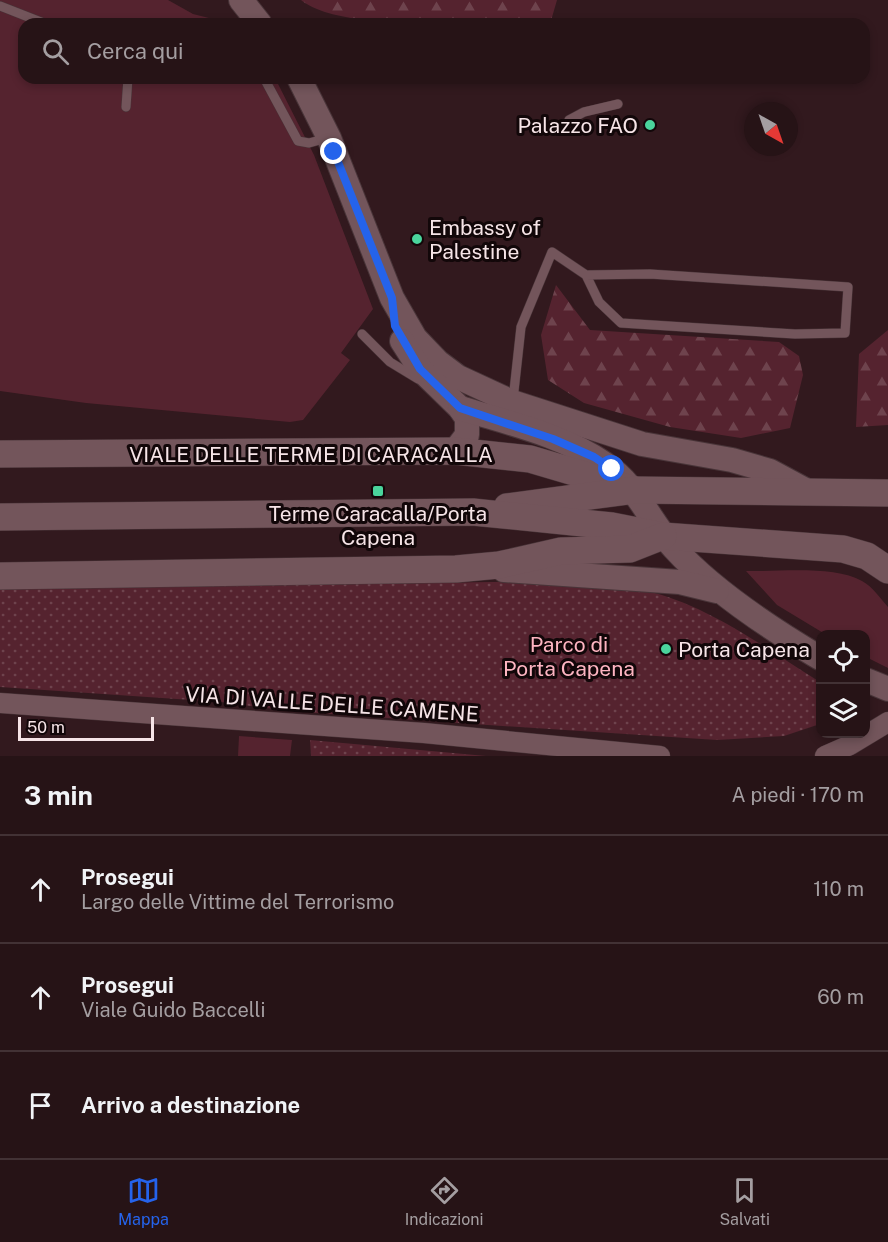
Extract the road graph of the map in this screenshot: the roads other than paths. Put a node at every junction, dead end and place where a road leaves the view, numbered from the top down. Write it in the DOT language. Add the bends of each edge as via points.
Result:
graph roads {
  1 [pos="241,0"];
  2 [pos="0,6"];
  3 [pos="31,18"];
  4 [pos="255,18"];
  5 [pos="128,84"];
  6 [pos="267,84"];
  7 [pos="302,84"];
  8 [pos="618,104"];
  9 [pos="126,107"];
  10 [pos="569,120"];
  11 [pos="329,138"];
  12 [pos="586,274"];
  13 [pos="392,298"];
  14 [pos="362,334"];
  15 [pos="435,385"];
  16 [pos="512,402"];
  17 [pos="460,408"];
  18 [pos="455,451"];
  19 [pos="0,454"];
  20 [pos="634,490"];
  21 [pos="809,492"];
  22 [pos="888,493"];
  23 [pos="473,512"];
  24 [pos="0,517"];
  25 [pos="663,536"];
  26 [pos="456,569"];
  27 [pos="888,570"];
  28 [pos="0,576"];
  29 [pos="725,594"];
  30 [pos="816,655"];
  31 [pos="870,682"];
  32 [pos="888,689"];
  33 [pos="0,703"];
  34 [pos="888,722"];
  35 [pos="660,756"];
  36 [pos="825,756"];
  1 -- 4 [label="street"];
  2 -- 3 [label="lane"];
  5 -- 9 [label="lane"];
  6 -- 11 [label="lane" via="298,141 309,144"];
  7 -- 11 [label="street"];
  8 -- 10 [label="lane"];
  11 -- 13 [label="street"];
  12 -- 12 [label="lane" via="650,274 849,287 845,333 795,334 621,323 599,302"];
  12 -- 16 [label="lane" via="552,252 520,327"];
  13 -- 15 [label="street" via="399,336"];
  13 -- 16 [label="street" via="415,338 438,362 458,377"];
  14 -- 15 [label="lane" via="390,362"];
  15 -- 17 [label="street"];
  16 -- 21 [label="street" via="642,444 770,471"];
  17 -- 18 [label="street" via="468,429"];
  17 -- 20 [label="street" via="543,435 594,457"];
  18 -- 19 [label="main road, VIALE DELLE TERME DI CARACALLA"];
  18 -- 20 [label="main road, VIALE DELLE TERME DI CARACALLA" via="530,459"];
  20 -- 21 [label="main road"];
  20 -- 23 [label="main road"];
  20 -- 25 [label="street"];
  21 -- 22 [label="main road"];
  23 -- 24 [label="main road"];
  23 -- 25 [label="main road" via="612,526"];
  25 -- 26 [label="main road" via="630,549 561,551 499,565"];
  25 -- 27 [label="main road" via="843,549 867,556"];
  25 -- 29 [label="street"];
  26 -- 28 [label="main road"];
  26 -- 29 [label="street" via="538,570 680,582"];
  29 -- 30 [label="street"];
  31 -- 32 [label="street"];
  33 -- 35 [label="street, VIA DI VALLE DELLE CAMENE" via="424,733"];
  34 -- 36 [label="street"];
}
